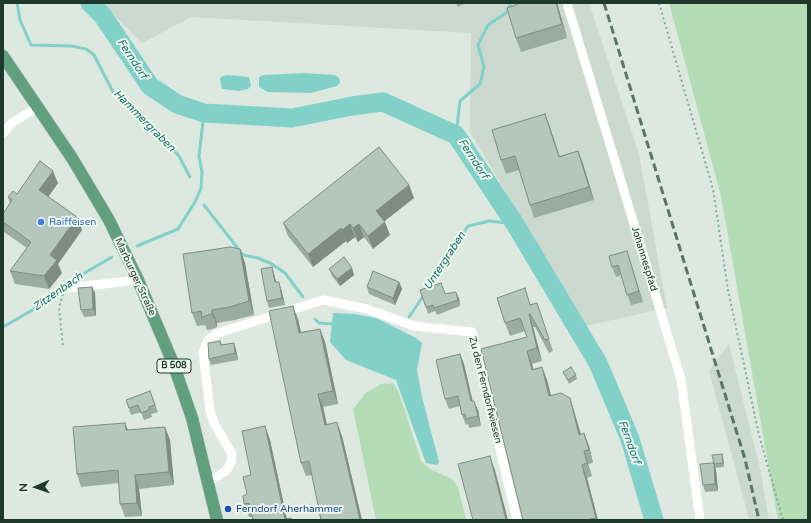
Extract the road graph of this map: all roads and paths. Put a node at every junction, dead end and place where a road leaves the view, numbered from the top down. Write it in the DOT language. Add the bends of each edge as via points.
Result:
graph roads {
  1 [pos="567,3"];
  2 [pos="658,3"];
  3 [pos="3,56"];
  4 [pos="38,107"];
  5 [pos="3,133"];
  6 [pos="138,280"];
  7 [pos="69,288"];
  8 [pos="63,347"];
  9 [pos="208,482"];
  10 [pos="217,520"];
  11 [pos="517,520"];
  12 [pos="700,520"];
  13 [pos="783,520"];
  1 -- 12 [label="street, Johannespfad" via="681,379"];
  2 -- 13 [label="path" via="713,189 729,297 759,435"];
  3 -- 4 [label="main road, Marburger Straße / B 508"];
  4 -- 5 [label="street" via="13,122"];
  4 -- 6 [label="main road, Marburger Straße / B 508" via="109,220"];
  6 -- 7 [label="street"];
  6 -- 9 [label="main road, Marburger Straße / B 508" via="173,362 192,418"];
  7 -- 8 [label="path" via="62,295 59,307"];
  9 -- 10 [label="main road, Marburger Straße / B 508"];
  9 -- 11 [label="street, Zu den Ferndorfwiesen" via="226,471 232,454 210,411 203,352 208,340 218,333 324,300 366,309 414,326 472,332"];
}
